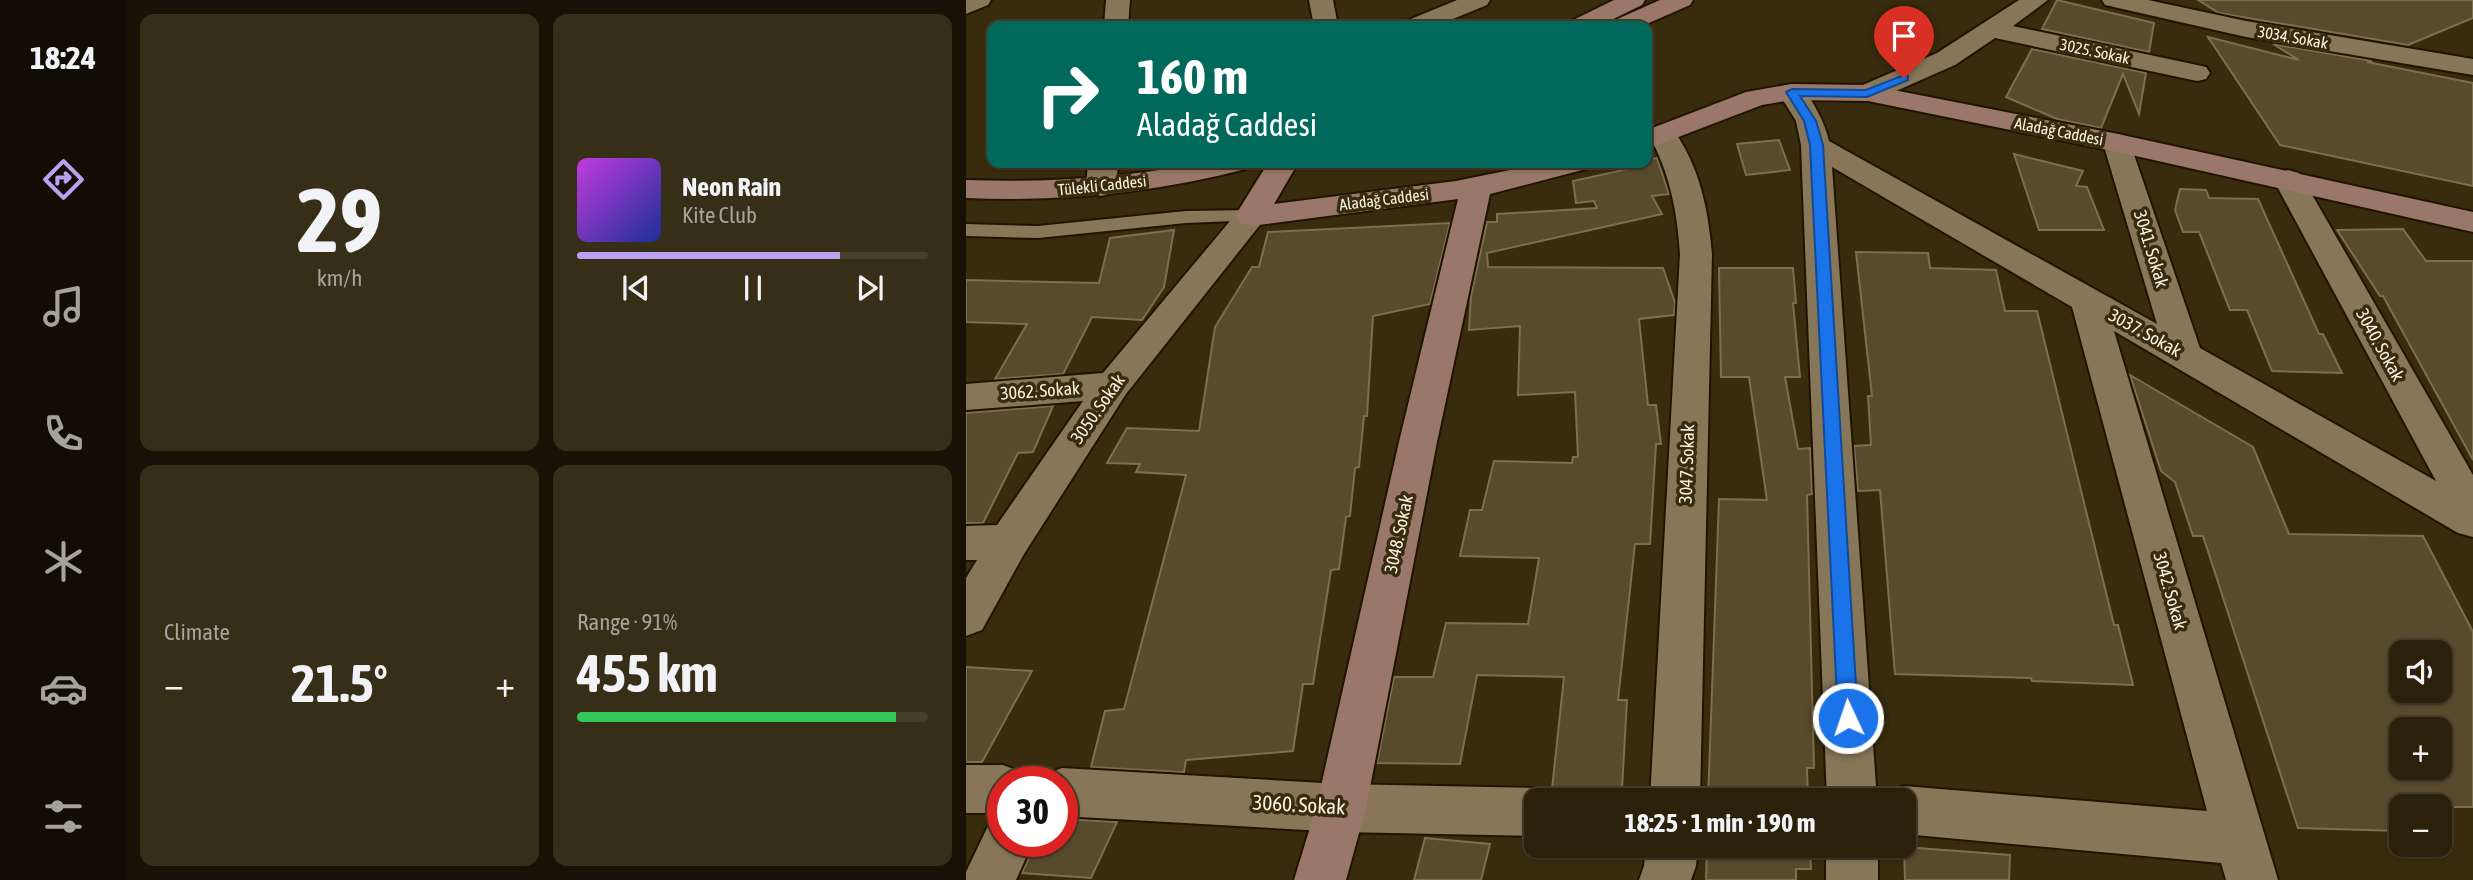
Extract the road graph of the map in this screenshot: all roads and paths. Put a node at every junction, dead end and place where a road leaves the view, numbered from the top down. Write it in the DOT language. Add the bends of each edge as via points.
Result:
graph roads {
  1 [pos="979,0"];
  2 [pos="1118,0"];
  3 [pos="1321,0"];
  4 [pos="1478,0"];
  5 [pos="1633,0"];
  6 [pos="1681,0"];
  7 [pos="2036,0"];
  8 [pos="2114,0"];
  9 [pos="966,7"];
  10 [pos="1605,13"];
  11 [pos="1116,21"];
  12 [pos="1325,21"];
  13 [pos="1427,21"];
  14 [pos="1993,30"];
  15 [pos="2469,59"];
  16 [pos="2197,73"];
  17 [pos="1792,92"];
  18 [pos="1867,93"];
  19 [pos="1655,138"];
  20 [pos="2118,143"];
  21 [pos="1816,145"];
  22 [pos="1218,168"];
  23 [pos="1280,168"];
  24 [pos="1559,168"];
  25 [pos="1102,175"];
  26 [pos="2288,179"];
  27 [pos="1476,187"];
  28 [pos="966,188"];
  29 [pos="1251,216"];
  30 [pos="2473,222"];
  31 [pos="966,230"];
  32 [pos="2088,302"];
  33 [pos="2185,355"];
  34 [pos="1113,385"];
  35 [pos="966,397"];
  36 [pos="2473,511"];
  37 [pos="2473,521"];
  38 [pos="1009,542"];
  39 [pos="966,543"];
  40 [pos="966,617"];
  41 [pos="1675,788"];
  42 [pos="1851,788"];
  43 [pos="966,789"];
  44 [pos="987,789"];
  45 [pos="1078,793"];
  46 [pos="1341,808"];
  47 [pos="1524,812"];
  48 [pos="1916,812"];
  49 [pos="1000,857"];
  50 [pos="1669,858"];
  51 [pos="1852,858"];
  52 [pos="2247,860"];
  53 [pos="989,880"];
  54 [pos="1320,880"];
  55 [pos="1665,880"];
  56 [pos="1852,880"];
  1 -- 9 [label="street"];
  2 -- 11 [label="street"];
  3 -- 12 [label="street"];
  4 -- 13 [label="street"];
  5 -- 10 [label="main road"];
  6 -- 10 [label="main road"];
  7 -- 14 [label="street"];
  8 -- 15 [label="street, 3034. Sokak" via="2246,29"];
  14 -- 16 [label="street, 3025. Sokak"];
  14 -- 18 [label="street" via="1946,58"];
  17 -- 18 [label="main road, Aladağ Caddesi"];
  17 -- 19 [label="main road, Aladağ Caddesi" via="1756,98"];
  17 -- 21 [label="street" via="1810,121"];
  18 -- 20 [label="main road, Aladağ Caddesi"];
  19 -- 41 [label="street, 3047. Sokak" via="1679,162 1689,186 1696,254"];
  20 -- 26 [label="main road, Aladağ Caddesi"];
  20 -- 33 [label="street, 3041. Sokak"];
  21 -- 32 [label="street, 3037. Sokak"];
  21 -- 42 [label="street"];
  22 -- 25 [label="main road, Tülekli Caddesi"];
  23 -- 29 [label="main road"];
  24 -- 27 [label="main road, Aladağ Caddesi"];
  25 -- 28 [label="main road, Tülekli Caddesi" via="1009,191"];
  26 -- 30 [label="main road, Aladağ Caddesi"];
  26 -- 36 [label="street, 3040. Sokak"];
  27 -- 29 [label="main road, Aladağ Caddesi"];
  27 -- 46 [label="main road, 3048. Sokak"];
  29 -- 31 [label="lane" via="1186,217 1038,232"];
  29 -- 34 [label="street, 3050. Sokak"];
  32 -- 33 [label="street, 3037. Sokak"];
  32 -- 52 [label="street, 3042. Sokak"];
  33 -- 37 [label="street, 3037. Sokak"];
  34 -- 35 [label="street, 3062. Sokak"];
  34 -- 38 [label="street, 3050. Sokak"];
  38 -- 39 [label="street"];
  38 -- 40 [label="street, 3050. Sokak"];
  43 -- 44 [label="street"];
  45 -- 46 [label="street, 3060. Sokak"];
  46 -- 47 [label="street, 3060. Sokak"];
  46 -- 54 [label="main road, 3048. Sokak"];
  48 -- 52 [label="street"];
  49 -- 53 [label="street"];
  50 -- 55 [label="street"];
  51 -- 56 [label="street"];
}
